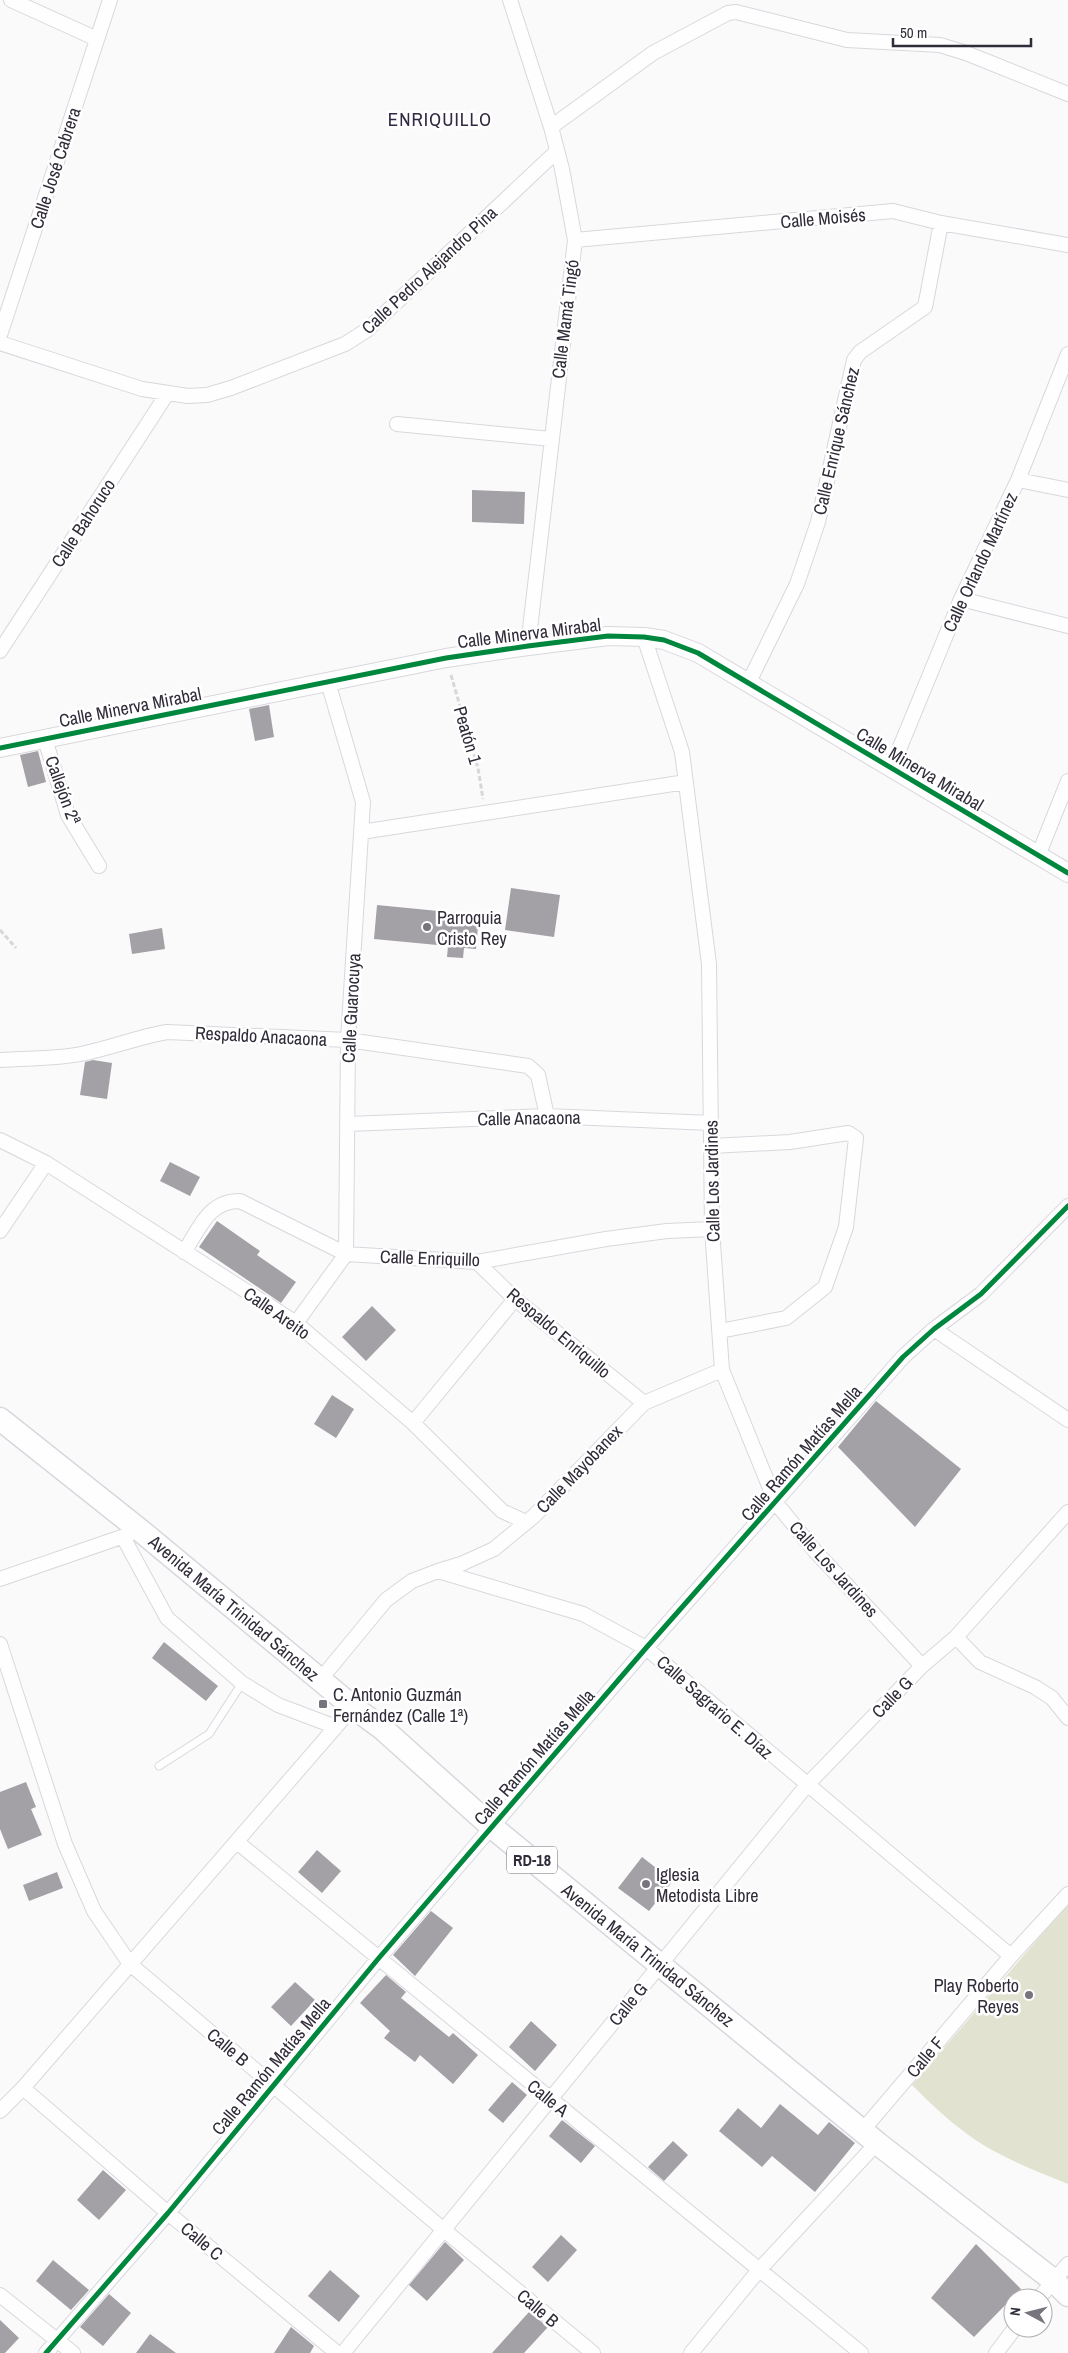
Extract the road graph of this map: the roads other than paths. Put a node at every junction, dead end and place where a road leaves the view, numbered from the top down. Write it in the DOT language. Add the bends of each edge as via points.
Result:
graph roads {
  1 [pos="11,0"];
  2 [pos="110,0"];
  3 [pos="513,2"];
  4 [pos="747,7"];
  5 [pos="97,39"];
  6 [pos="1068,94"];
  7 [pos="551,127"];
  8 [pos="557,151"];
  9 [pos="941,223"];
  10 [pos="575,240"];
  11 [pos="1068,245"];
  12 [pos="0,335"];
  13 [pos="0,343"];
  14 [pos="1066,362"];
  15 [pos="167,394"];
  16 [pos="397,424"];
  17 [pos="551,439"];
  18 [pos="1018,480"];
  19 [pos="1068,490"];
  20 [pos="961,599"];
  21 [pos="1068,626"];
  22 [pos="5,634"];
  23 [pos="644,637"];
  24 [pos="528,646"];
  25 [pos="0,651"];
  26 [pos="328,682"];
  27 [pos="749,682"];
  28 [pos="45,739"];
  29 [pos="0,748"];
  30 [pos="892,769"];
  31 [pos="1068,780"];
  32 [pos="686,782"];
  33 [pos="361,832"];
  34 [pos="1038,856"];
  35 [pos="99,866"];
  36 [pos="1068,873"];
  37 [pos="348,1040"];
  38 [pos="0,1060"];
  39 [pos="547,1116"];
  40 [pos="711,1123"];
  41 [pos="348,1124"];
  42 [pos="0,1140"];
  43 [pos="711,1146"];
  44 [pos="46,1163"];
  45 [pos="1068,1206"];
  46 [pos="712,1230"];
  47 [pos="0,1231"];
  48 [pos="184,1252"];
  49 [pos="346,1254"];
  50 [pos="477,1262"];
  51 [pos="515,1298"];
  52 [pos="296,1323"];
  53 [pos="934,1329"];
  54 [pos="720,1331"];
  55 [pos="722,1370"];
  56 [pos="644,1402"];
  57 [pos="0,1419"];
  58 [pos="1068,1420"];
  59 [pos="412,1423"];
  60 [pos="776,1503"];
  61 [pos="1068,1512"];
  62 [pos="526,1522"];
  63 [pos="132,1534"];
  64 [pos="438,1571"];
  65 [pos="0,1579"];
  66 [pos="956,1637"];
  67 [pos="0,1644"];
  68 [pos="646,1648"];
  69 [pos="922,1666"];
  70 [pos="320,1680"];
  71 [pos="242,1684"];
  72 [pos="353,1707"];
  73 [pos="1068,1718"];
  74 [pos="336,1727"];
  75 [pos="159,1766"];
  76 [pos="807,1785"];
  77 [pos="492,1827"];
  78 [pos="236,1842"];
  79 [pos="1068,1894"];
  80 [pos="1011,1956"];
  81 [pos="378,1959"];
  82 [pos="130,1964"];
  83 [pos="660,1965"];
  84 [pos="273,2086"];
  85 [pos="23,2088"];
  86 [pos="550,2100"];
  87 [pos="0,2110"];
  88 [pos="870,2137"];
  89 [pos="168,2213"];
  90 [pos="444,2230"];
  91 [pos="759,2270"];
  92 [pos="1063,2280"];
  93 [pos="1052,2288"];
  94 [pos="0,2295"];
  95 [pos="1007,2338"];
  96 [pos="57,2340"];
  97 [pos="46,2353"];
  98 [pos="73,2353"];
  99 [pos="337,2353"];
  100 [pos="343,2353"];
  101 [pos="593,2353"];
  102 [pos="690,2353"];
  103 [pos="861,2353"];
  104 [pos="996,2353"];
  1 -- 5 [label="street"];
  2 -- 5 [label="street, Calle José Cabrera"];
  3 -- 7 [label="street, Calle Mamá Tingó"];
  4 -- 6 [label="street" via="848,40 940,45"];
  4 -- 7 [label="street" via="728,13 653,53"];
  5 -- 12 [label="street, Calle José Cabrera"];
  7 -- 8 [label="street, Calle Mamá Tingó"];
  8 -- 10 [label="street, Calle Mamá Tingó"];
  8 -- 15 [label="street, Calle Pedro Alejandro Pina" via="367,330 345,344 216,393"];
  9 -- 10 [label="street, Calle Moisés" via="893,211"];
  9 -- 11 [label="street, Calle Moisés"];
  9 -- 27 [label="street, Calle Enrique Sánchez" via="925,306 860,352 854,360 818,522 798,584"];
  10 -- 17 [label="street, Calle Mamá Tingó"];
  13 -- 15 [label="street, Calle Pedro Alejandro Pina" via="142,389"];
  14 -- 18 [label="street, Calle Orlando Martínez"];
  15 -- 22 [label="street, Calle Bahoruco"];
  16 -- 17 [label="street"];
  17 -- 24 [label="street, Calle Mamá Tingó"];
  18 -- 19 [label="street"];
  18 -- 20 [label="street, Calle Orlando Martínez"];
  20 -- 21 [label="street"];
  20 -- 30 [label="street, Calle Orlando Martínez"];
  22 -- 25 [label="street, Calle Bahoruco"];
  23 -- 24 [label="street, Calle Minerva Mirabal" via="608,636"];
  23 -- 27 [label="street, Calle Minerva Mirabal" via="664,640 698,653"];
  23 -- 32 [label="street, Calle Los Jardines" via="682,752"];
  24 -- 26 [label="street, Calle Minerva Mirabal" via="446,658"];
  26 -- 28 [label="street, Calle Minerva Mirabal"];
  26 -- 33 [label="street, Calle Guarocuya" via="363,802"];
  27 -- 30 [label="street, Calle Minerva Mirabal"];
  28 -- 29 [label="street, Calle Minerva Mirabal"];
  28 -- 35 [label="street, Callejón 2ª" via="68,815"];
  30 -- 34 [label="street, Calle Minerva Mirabal"];
  31 -- 34 [label="street"];
  32 -- 33 [label="street"];
  32 -- 40 [label="street, Calle Los Jardines" via="709,964"];
  33 -- 37 [label="street, Calle Guarocuya"];
  34 -- 36 [label="street, Calle Minerva Mirabal"];
  37 -- 38 [label="street, Respaldo Anacaona" via="167,1032 78,1054"];
  37 -- 39 [label="street, Respaldo Anacaona" via="528,1066 538,1075"];
  37 -- 41 [label="street, Calle Guarocuya"];
  39 -- 40 [label="street, Calle Anacaona"];
  39 -- 41 [label="street, Calle Anacaona"];
  40 -- 43 [label="street, Calle Los Jardines"];
  41 -- 49 [label="street, Calle Guarocuya"];
  42 -- 44 [label="street, Calle Areito"];
  43 -- 46 [label="street, Calle Los Jardines"];
  43 -- 54 [label="street" via="790,1142 848,1133 856,1138 846,1227 825,1287 786,1318"];
  44 -- 47 [label="street"];
  44 -- 48 [label="street, Calle Areito"];
  45 -- 53 [label="street, Calle Ramón Matías Mella" via="982,1294"];
  46 -- 50 [label="street, Calle Enriquillo" via="667,1231 614,1238"];
  46 -- 54 [label="street, Calle Los Jardines"];
  48 -- 49 [label="street, Calle Enriquillo" via="212,1209 226,1201 240,1201"];
  48 -- 52 [label="street, Calle Areito"];
  49 -- 50 [label="street, Calle Enriquillo"];
  49 -- 52 [label="street"];
  50 -- 51 [label="street, Respaldo Enriquillo"];
  51 -- 56 [label="street, Respaldo Enriquillo"];
  51 -- 59 [label="street"];
  52 -- 59 [label="street, Calle Areito"];
  53 -- 58 [label="street"];
  53 -- 60 [label="street, Calle Ramón Matías Mella" via="902,1357"];
  54 -- 55 [label="street, Calle Los Jardines"];
  55 -- 56 [label="street, Calle Mayobanex"];
  55 -- 60 [label="street, Calle Los Jardines"];
  56 -- 62 [label="street, Calle Mayobanex"];
  57 -- 63 [label="main road, Avenida María Trinidad Sánchez / RD-18"];
  59 -- 62 [label="street, Calle Areito" via="502,1511"];
  60 -- 68 [label="street, Calle Ramón Matías Mella"];
  60 -- 69 [label="street, Calle Los Jardines" via="815,1551"];
  61 -- 66 [label="street, Calle G"];
  62 -- 64 [label="street, Calle Mayobanex" via="494,1549"];
  63 -- 65 [label="street"];
  63 -- 70 [label="main road, Avenida María Trinidad Sánchez / RD-18"];
  63 -- 71 [label="street" via="167,1618"];
  64 -- 68 [label="street, Calle Sagrario E. Díaz" via="583,1614"];
  64 -- 70 [label="street" via="412,1581 386,1600"];
  66 -- 69 [label="street, Calle G"];
  66 -- 73 [label="street" via="980,1662 1052,1698"];
  67 -- 82 [label="street, Calle B" via="65,1844 94,1911"];
  68 -- 76 [label="street, Calle Sagrario E. Díaz"];
  68 -- 77 [label="street, Calle Ramón Matías Mella"];
  69 -- 76 [label="street, Calle G"];
  70 -- 72 [label="main road, Avenida María Trinidad Sánchez / RD-18"];
  71 -- 74 [label="street" via="278,1705"];
  71 -- 75 [label="lane" via="209,1734"];
  72 -- 74 [label="street"];
  72 -- 77 [label="main road, Avenida María Trinidad Sánchez / RD-18" via="383,1729"];
  74 -- 78 [label="street"];
  76 -- 80 [label="street, Calle Sagrario E. Díaz"];
  76 -- 83 [label="street, Calle G"];
  77 -- 81 [label="street, Calle Ramón Matías Mella"];
  77 -- 83 [label="main road, Avenida María Trinidad Sánchez / RD-18"];
  78 -- 81 [label="street, Calle A"];
  78 -- 82 [label="street"];
  79 -- 80 [label="street, Calle F"];
  80 -- 88 [label="street, Calle F"];
  81 -- 84 [label="street, Calle Ramón Matías Mella"];
  81 -- 86 [label="street, Calle A"];
  82 -- 84 [label="street, Calle B"];
  82 -- 85 [label="street"];
  83 -- 86 [label="street, Calle G"];
  83 -- 88 [label="main road, Avenida María Trinidad Sánchez / RD-18"];
  84 -- 89 [label="street, Calle Ramón Matías Mella"];
  84 -- 90 [label="street, Calle B"];
  85 -- 87 [label="street"];
  85 -- 89 [label="street, Calle C"];
  86 -- 90 [label="street, Calle G"];
  86 -- 91 [label="street, Calle A"];
  88 -- 91 [label="street, Calle F"];
  88 -- 92 [label="main road, Avenida María Trinidad Sánchez / RD-18"];
  89 -- 96 [label="street, Calle Ramón Matías Mella"];
  89 -- 99 [label="street, Calle C"];
  90 -- 100 [label="street, Calle G"];
  90 -- 101 [label="street, Calle B"];
  91 -- 102 [label="street, Calle F"];
  91 -- 103 [label="street, Calle A"];
  92 -- 93 [label="street"];
  94 -- 96 [label="street"];
  95 -- 104 [label="street"];
  96 -- 97 [label="street, Calle Ramón Matías Mella"];
  96 -- 98 [label="street"];
}
